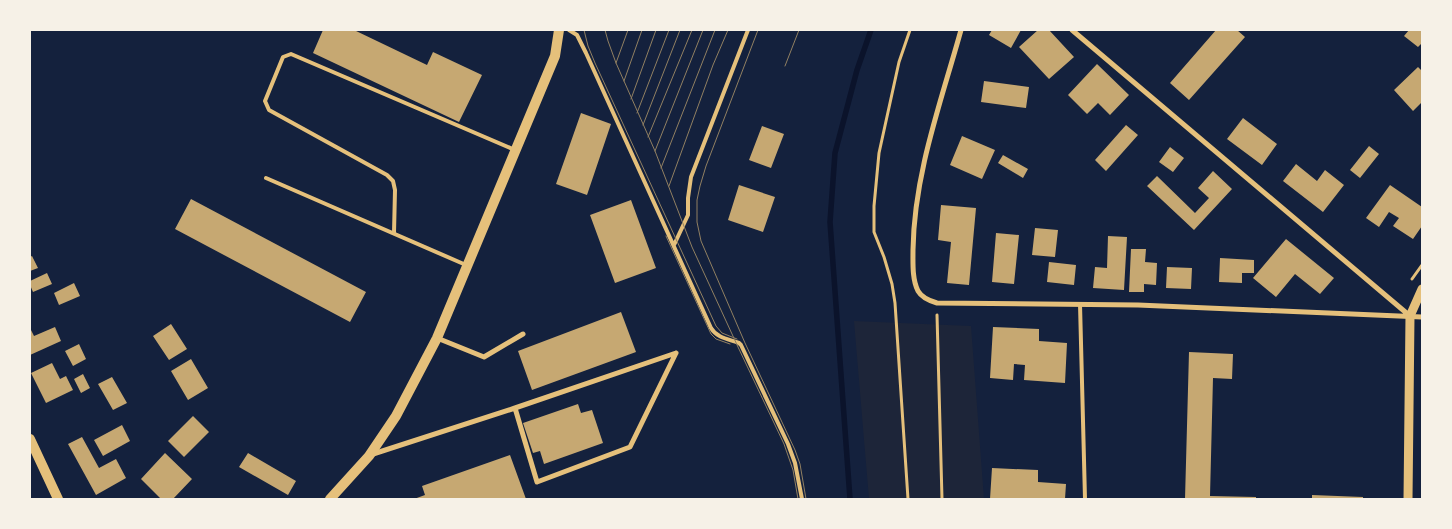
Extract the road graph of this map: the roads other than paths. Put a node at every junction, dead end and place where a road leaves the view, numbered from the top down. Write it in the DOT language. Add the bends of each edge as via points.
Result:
graph roads {
  1 [pos="559,30"];
  2 [pos="569,30"];
  3 [pos="748,30"];
  4 [pos="961,30"];
  5 [pos="1072,30"];
  6 [pos="516,150"];
  7 [pos="266,178"];
  8 [pos="394,233"];
  9 [pos="674,245"];
  10 [pos="468,266"];
  11 [pos="1422,289"];
  12 [pos="1080,304"];
  13 [pos="1410,316"];
  14 [pos="1422,316"];
  15 [pos="523,334"];
  16 [pos="437,338"];
  17 [pos="514,408"];
  18 [pos="30,439"];
  19 [pos="369,456"];
  20 [pos="58,499"];
  21 [pos="330,499"];
  22 [pos="802,499"];
  23 [pos="1085,499"];
  24 [pos="1408,499"];
  1 -- 6 [label="main road" via="555,56"];
  2 -- 9 [label="lane" via="577,35 586,53"];
  3 -- 9 [label="lane" via="691,177 688,216"];
  4 -- 12 [label="street" via="917,195 913,265 919,293 937,303"];
  5 -- 13 [label="street"];
  6 -- 8 [label="lane" via="292,54 283,57 265,102 269,110 393,181"];
  6 -- 10 [label="main road"];
  7 -- 8 [label="lane"];
  8 -- 10 [label="lane"];
  9 -- 22 [label="lane" via="715,333 741,345 796,463"];
  10 -- 16 [label="main road"];
  11 -- 13 [label="street"];
  12 -- 13 [label="street"];
  12 -- 23 [label="lane"];
  13 -- 14 [label="street"];
  13 -- 24 [label="street"];
  15 -- 16 [label="street" via="484,357"];
  16 -- 19 [label="main road" via="396,416"];
  17 -- 17 [label="street" via="537,482 630,447 676,352"];
  17 -- 19 [label="street"];
  18 -- 20 [label="main road"];
  19 -- 21 [label="main road"];
}
